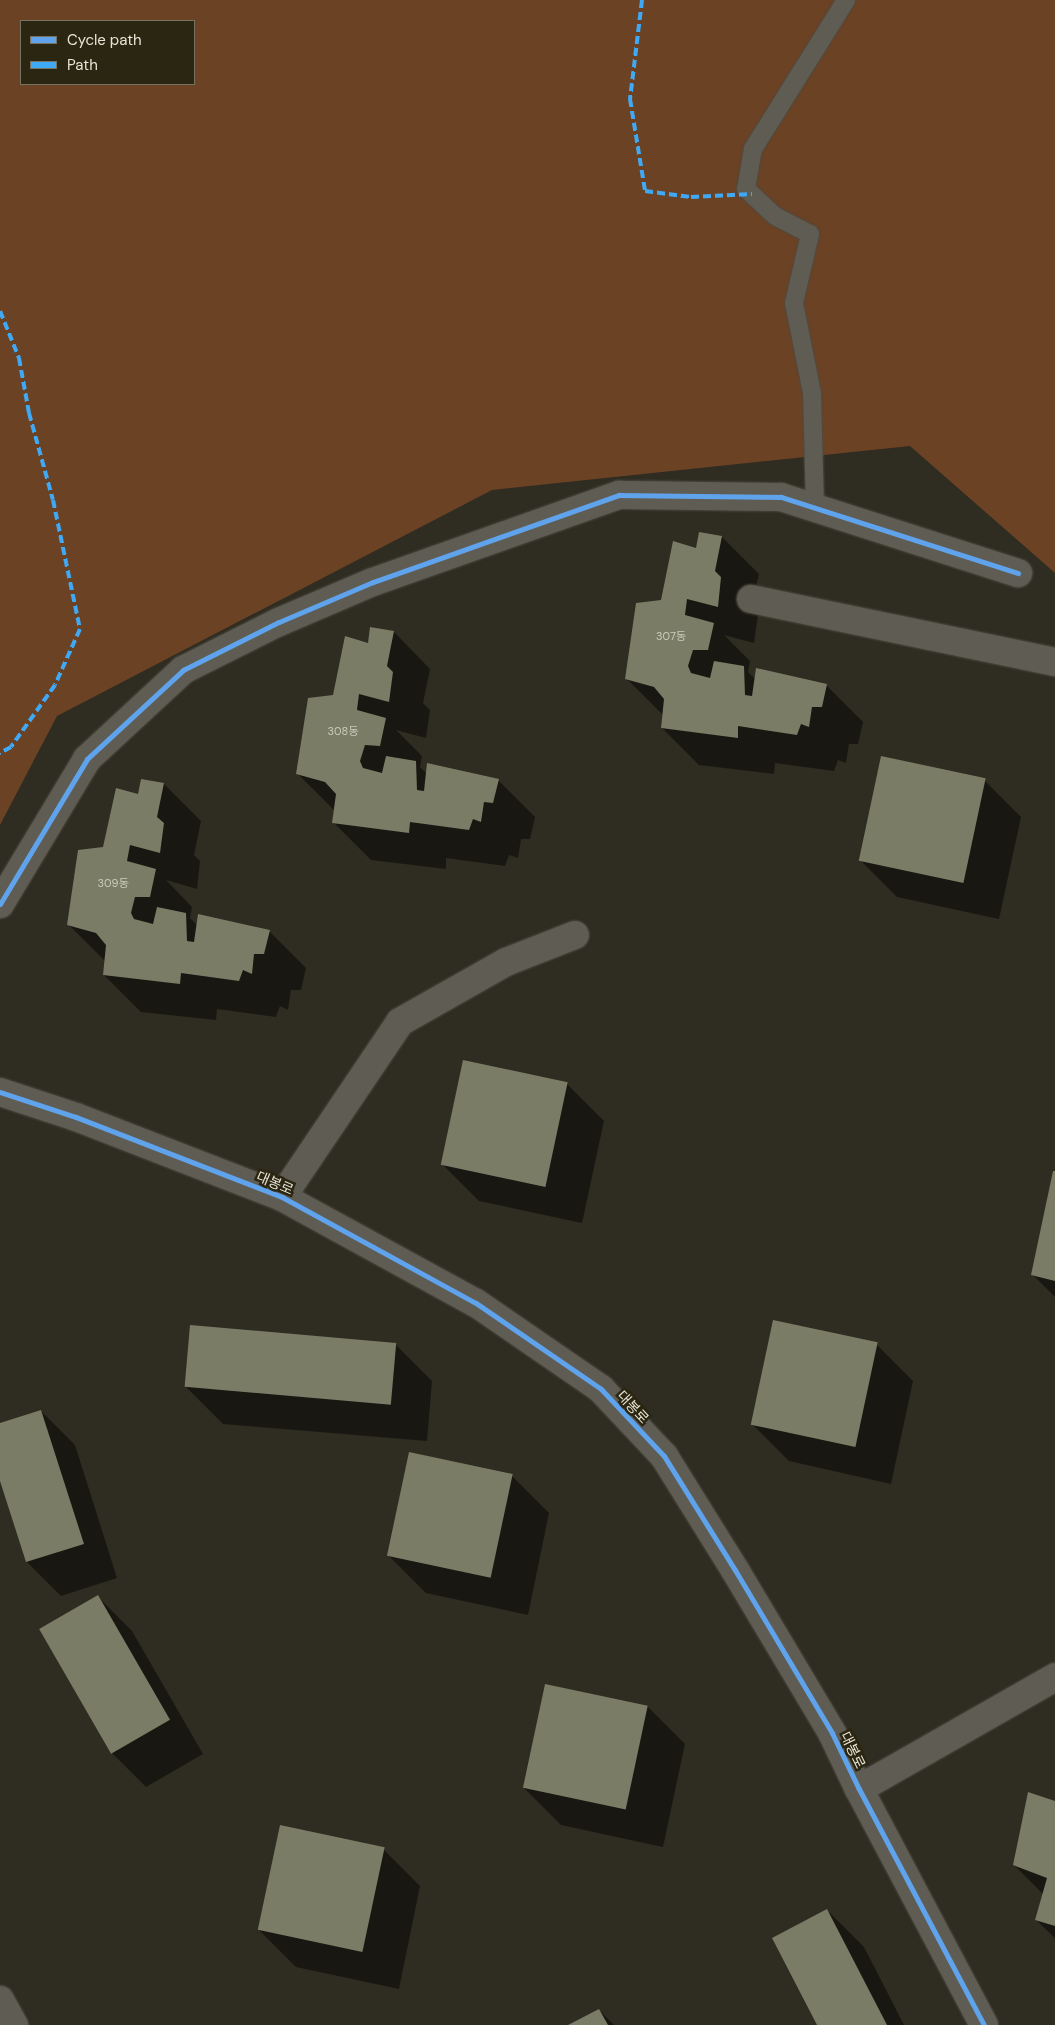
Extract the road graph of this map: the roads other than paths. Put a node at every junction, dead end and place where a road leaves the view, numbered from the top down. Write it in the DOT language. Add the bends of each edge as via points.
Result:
graph roads {
  1 [pos="846,0"];
  2 [pos="815,508"];
  3 [pos="1018,573"];
  4 [pos="751,599"];
  5 [pos="1055,662"];
  6 [pos="0,904"];
  7 [pos="575,935"];
  8 [pos="0,1092"];
  9 [pos="282,1197"];
  10 [pos="1055,1677"];
  11 [pos="859,1789"];
  12 [pos="0,2000"];
  13 [pos="14,2025"];
  14 [pos="984,2025"];
  1 -- 2 [label="lane" via="753,149 746,189 775,216 810,234 794,303 812,394"];
  2 -- 3 [label="street"];
  2 -- 6 [label="street" via="781,497 619,495 373,582 279,622 183,670 87,759"];
  4 -- 5 [label="street"];
  7 -- 9 [label="street" via="506,962 400,1022"];
  8 -- 9 [label="street, 대봉로" via="76,1116"];
  9 -- 11 [label="street, 대봉로" via="476,1303 601,1390 664,1456 832,1733"];
  10 -- 11 [label="street"];
  11 -- 14 [label="street, 대봉로"];
  12 -- 13 [label="street"];
}
